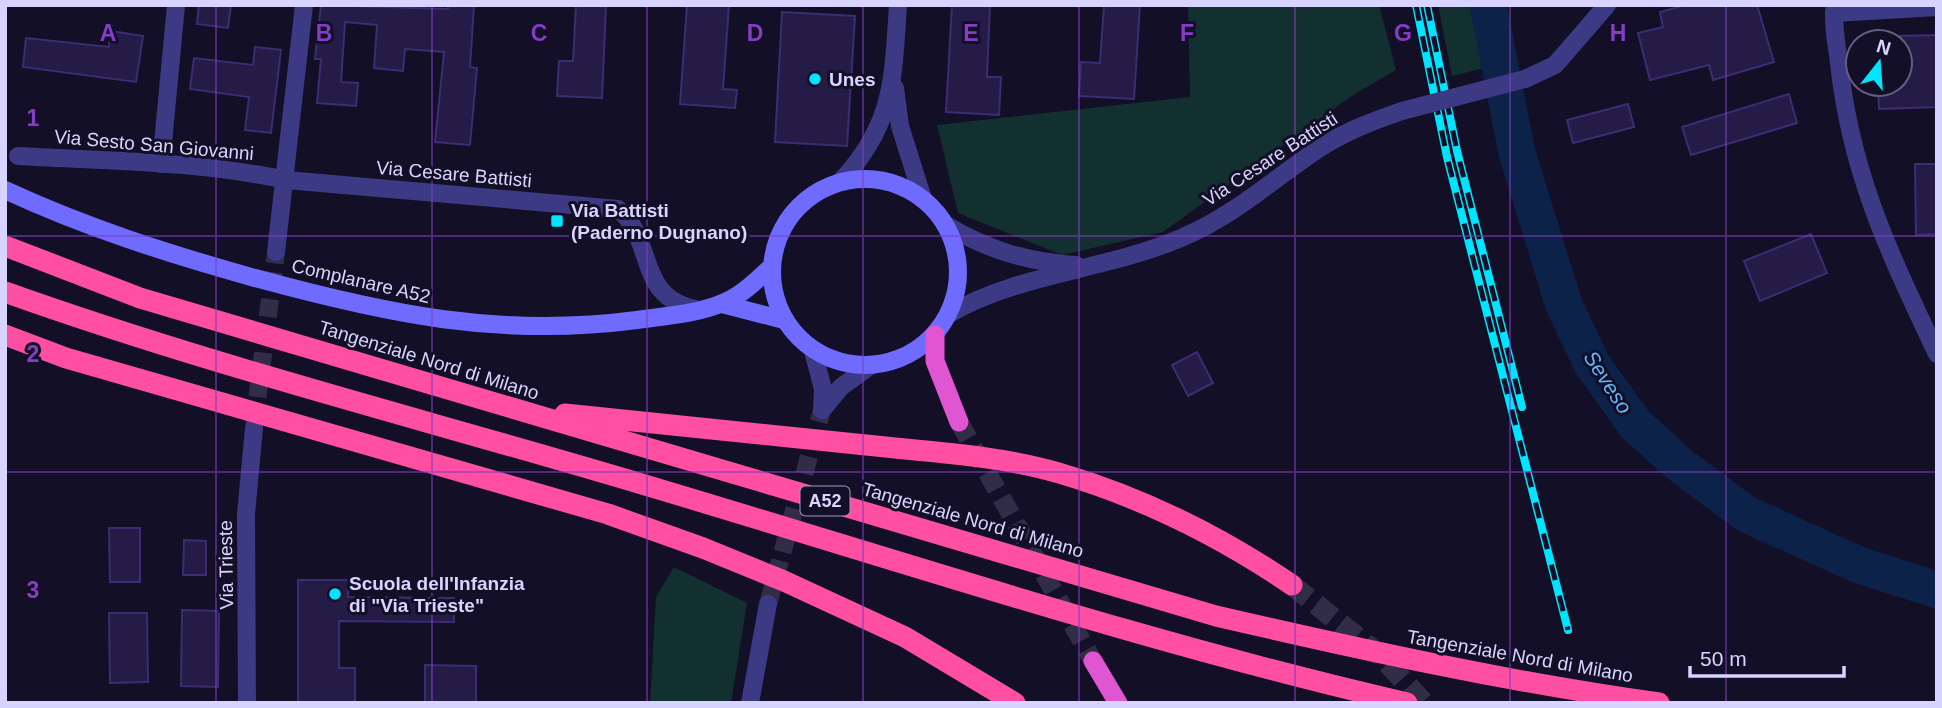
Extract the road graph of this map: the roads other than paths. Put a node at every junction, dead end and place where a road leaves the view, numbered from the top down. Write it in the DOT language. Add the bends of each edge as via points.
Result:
graph roads {
  1 [pos="176,5"];
  2 [pos="304,5"];
  3 [pos="898,5"];
  4 [pos="1607,5"];
  5 [pos="1937,7"];
  6 [pos="1833,8"];
  7 [pos="894,71"];
  8 [pos="18,156"];
  9 [pos="161,163"];
  10 [pos="286,180"];
  11 [pos="840,182"];
  12 [pos="5,190"];
  13 [pos="923,199"];
  14 [pos="946,225"];
  15 [pos="5,246"];
  16 [pos="276,252"];
  17 [pos="1094,266"];
  18 [pos="771,267"];
  19 [pos="5,292"];
  20 [pos="722,304"];
  21 [pos="699,310"];
  22 [pos="949,314"];
  23 [pos="784,320"];
  24 [pos="5,335"];
  25 [pos="935,335"];
  26 [pos="814,351"];
  27 [pos="1937,354"];
  28 [pos="870,366"];
  29 [pos="514,409"];
  30 [pos="959,422"];
  31 [pos="254,428"];
  32 [pos="1292,585"];
  33 [pos="768,604"];
  34 [pos="1093,661"];
  35 [pos="952,663"];
  36 [pos="247,703"];
  37 [pos="750,703"];
  38 [pos="997,703"];
  39 [pos="1015,703"];
  40 [pos="1118,703"];
  41 [pos="1407,703"];
  42 [pos="1659,703"];
  1 -- 9 [label="street"];
  2 -- 10 [label="street"];
  3 -- 7 [label="street"];
  4 -- 17 [label="street, Via Cesare Battisti, bridge" via="1555,65 1525,79 1369,122 1321,148 1241,207 1184,237"];
  5 -- 6 [label="street"];
  6 -- 27 [label="street" via="1844,106 1861,180"];
  7 -- 11 [label="street" via="874,139"];
  7 -- 13 [label="street" via="900,126"];
  8 -- 9 [label="street, Via Sesto San Giovanni"];
  9 -- 10 [label="street, Via Sesto San Giovanni"];
  10 -- 16 [label="street"];
  10 -- 21 [label="street, Via Cesare Battisti" via="618,209 636,232 660,289 675,303"];
  11 -- 13 [label="main road" via="889,182"];
  11 -- 18 [label="main road" via="816,192 794,211 778,236"];
  12 -- 21 [label="main road, Complanare A52" via="110,235 396,314 524,327 598,325"];
  13 -- 14 [label="main road"];
  14 -- 17 [label="street, Via Cesare Battisti" via="981,245 1023,259"];
  14 -- 22 [label="main road" via="958,266 956,296"];
  15 -- 29 [label="highway, Tangenziale Nord di Milano / A52" via="140,298"];
  17 -- 22 [label="street, Via Cesare Battisti" via="984,295"];
  18 -- 20 [label="main road, Complanare A52"];
  18 -- 23 [label="main road" via="772,288"];
  19 -- 41 [label="highway, A52" via="129,336 1209,653"];
  20 -- 21 [label="main road, Complanare A52"];
  20 -- 23 [label="main road, Complanare A52"];
  22 -- 25 [label="main road"];
  23 -- 26 [label="main road"];
  24 -- 35 [label="highway" via="66,358 608,514 784,581 905,636"];
  25 -- 28 [label="main road" via="912,353"];
  25 -- 30 [label="highway" via="940,380"];
  26 -- 28 [label="main road" via="838,362"];
  26 -- 28 [label="street" via="823,390 822,410 841,387"];
  29 -- 32 [label="highway" via="967,455 1057,472 1125,494 1197,526"];
  29 -- 42 [label="highway, Tangenziale Nord di Milano / A52" via="1216,615 1550,688"];
  31 -- 36 [label="street, Via Trieste" via="246,527"];
  33 -- 37 [label="street"];
  34 -- 40 [label="highway"];
  35 -- 38 [label="highway"];
  35 -- 39 [label="highway"];
}
